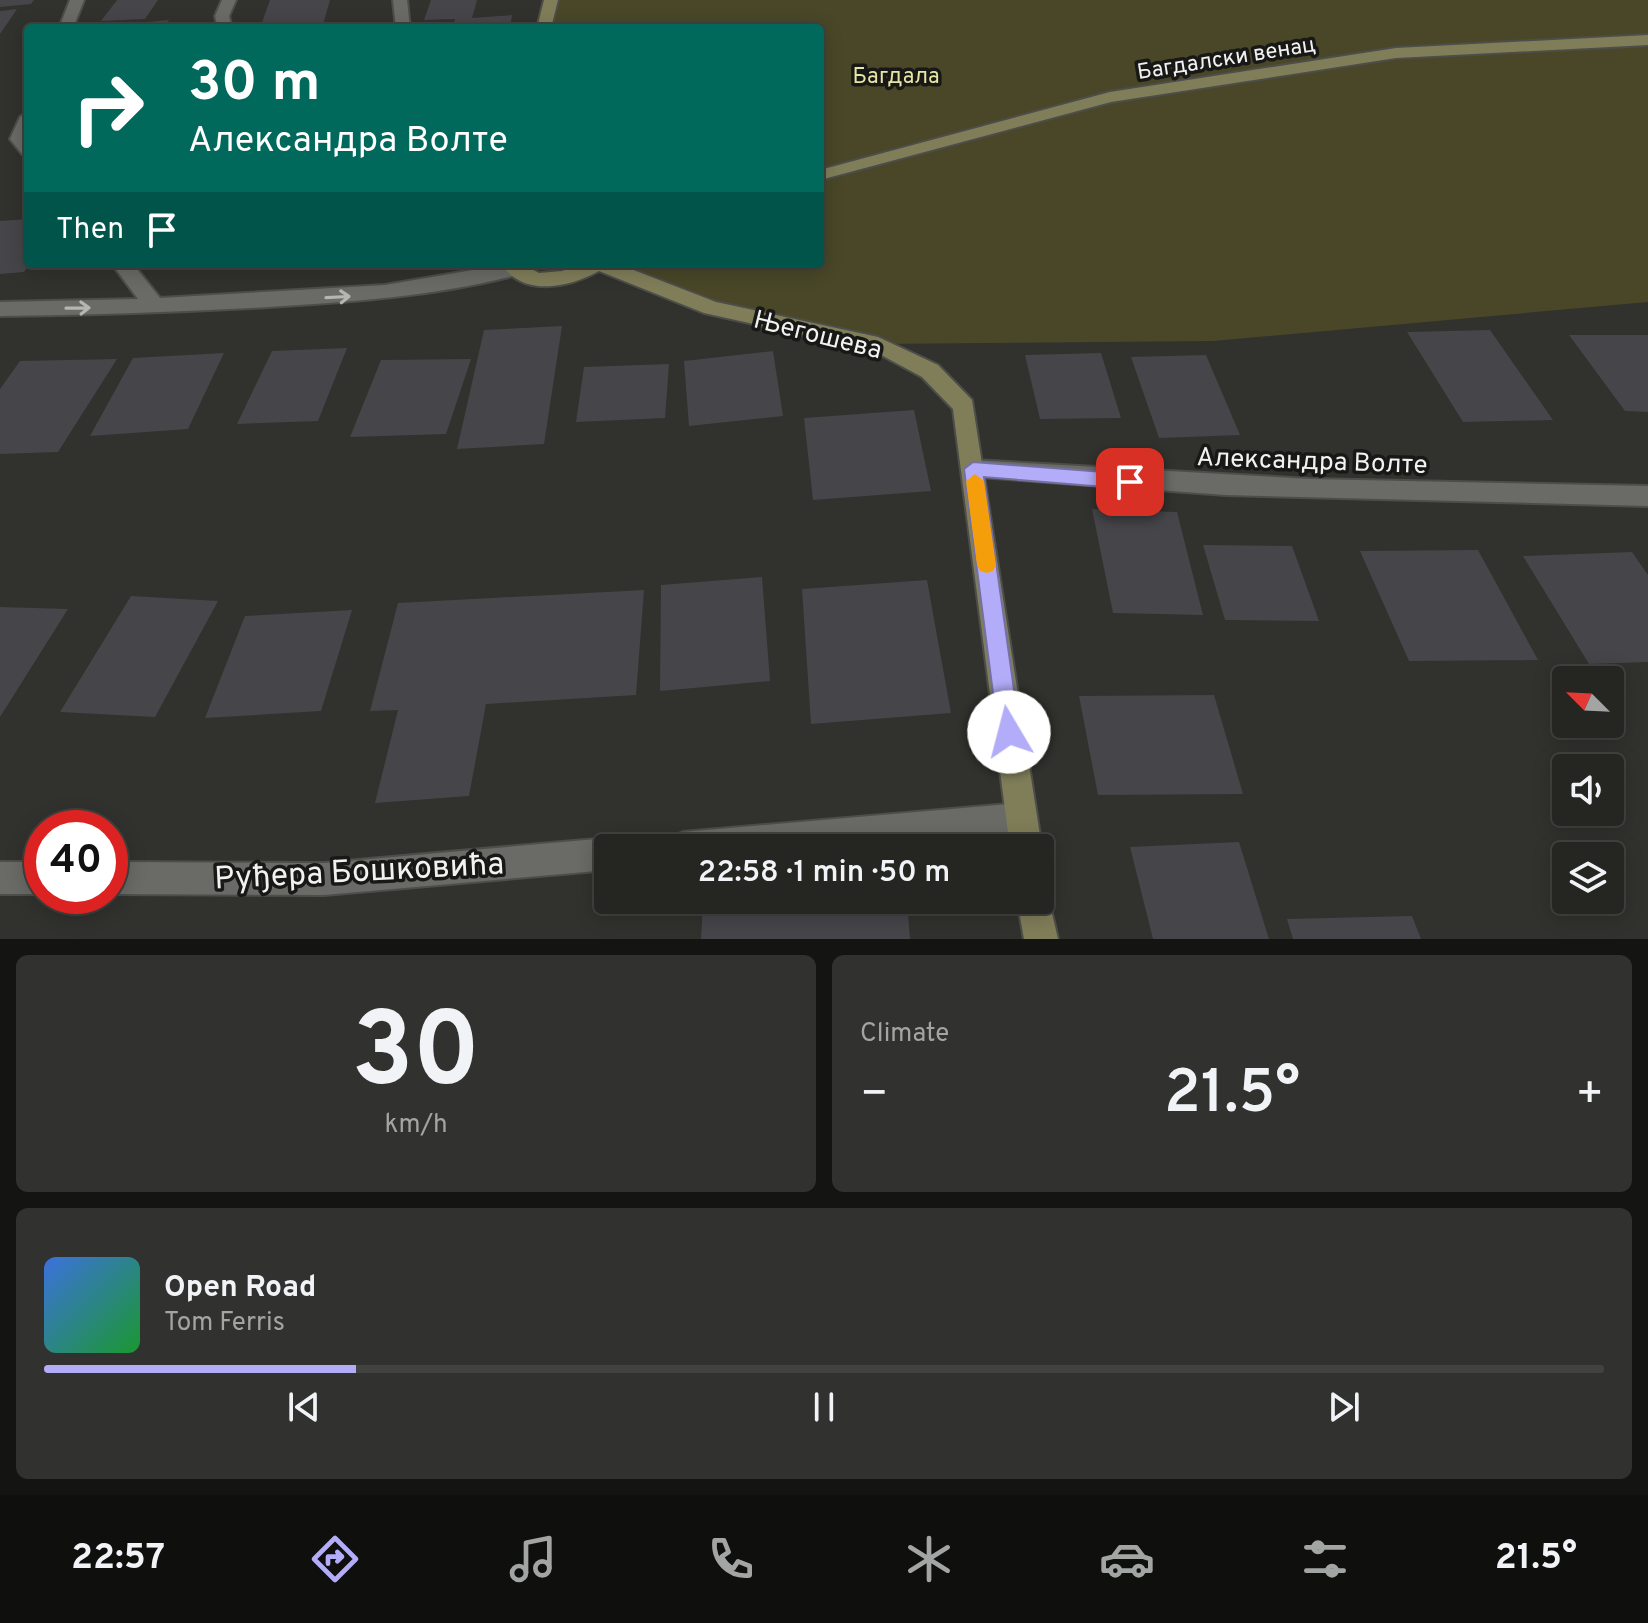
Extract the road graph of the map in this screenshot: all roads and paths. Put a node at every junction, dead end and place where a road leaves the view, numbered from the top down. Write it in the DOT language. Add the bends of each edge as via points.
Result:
graph roads {
  1 [pos="77,0"];
  2 [pos="229,0"];
  3 [pos="400,0"];
  4 [pos="551,0"];
  5 [pos="68,24"];
  6 [pos="224,24"];
  7 [pos="403,24"];
  8 [pos="545,24"];
  9 [pos="1648,40"];
  10 [pos="24,127"];
  11 [pos="24,145"];
  12 [pos="824,174"];
  13 [pos="125,268"];
  14 [pos="509,268"];
  15 [pos="514,268"];
  16 [pos="589,268"];
  17 [pos="608,268"];
  18 [pos="155,306"];
  19 [pos="0,309"];
  20 [pos="973,469"];
  21 [pos="1648,496"];
  22 [pos="1023,834"];
  23 [pos="594,855"];
  24 [pos="0,878"];
  25 [pos="24,878"];
  26 [pos="128,878"];
  27 [pos="1037,914"];
  28 [pos="1041,939"];
  1 -- 5 [label="street"];
  2 -- 6 [label="street"];
  3 -- 7 [label="street"];
  4 -- 8 [label="street"];
  9 -- 12 [label="street, Багдалски венац" via="1396,53 1110,97"];
  10 -- 11 [label="street" via="19,139"];
  13 -- 18 [label="street"];
  18 -- 14 [label="street, one-way" via="388,294"];
  15 -- 16 [label="street" via="551,280"];
  17 -- 20 [label="street, Његошева" via="711,308 878,344 930,371 964,406"];
  19 -- 18 [label="street, one-way"];
  20 -- 21 [label="street, Александра Волте" via="1161,484"];
  20 -- 22 [label="street, Његошева"];
  23 -- 26 [label="street, Руђера Бошковића" via="324,879"];
  24 -- 25 [label="street"];
  27 -- 28 [label="street"];
}
